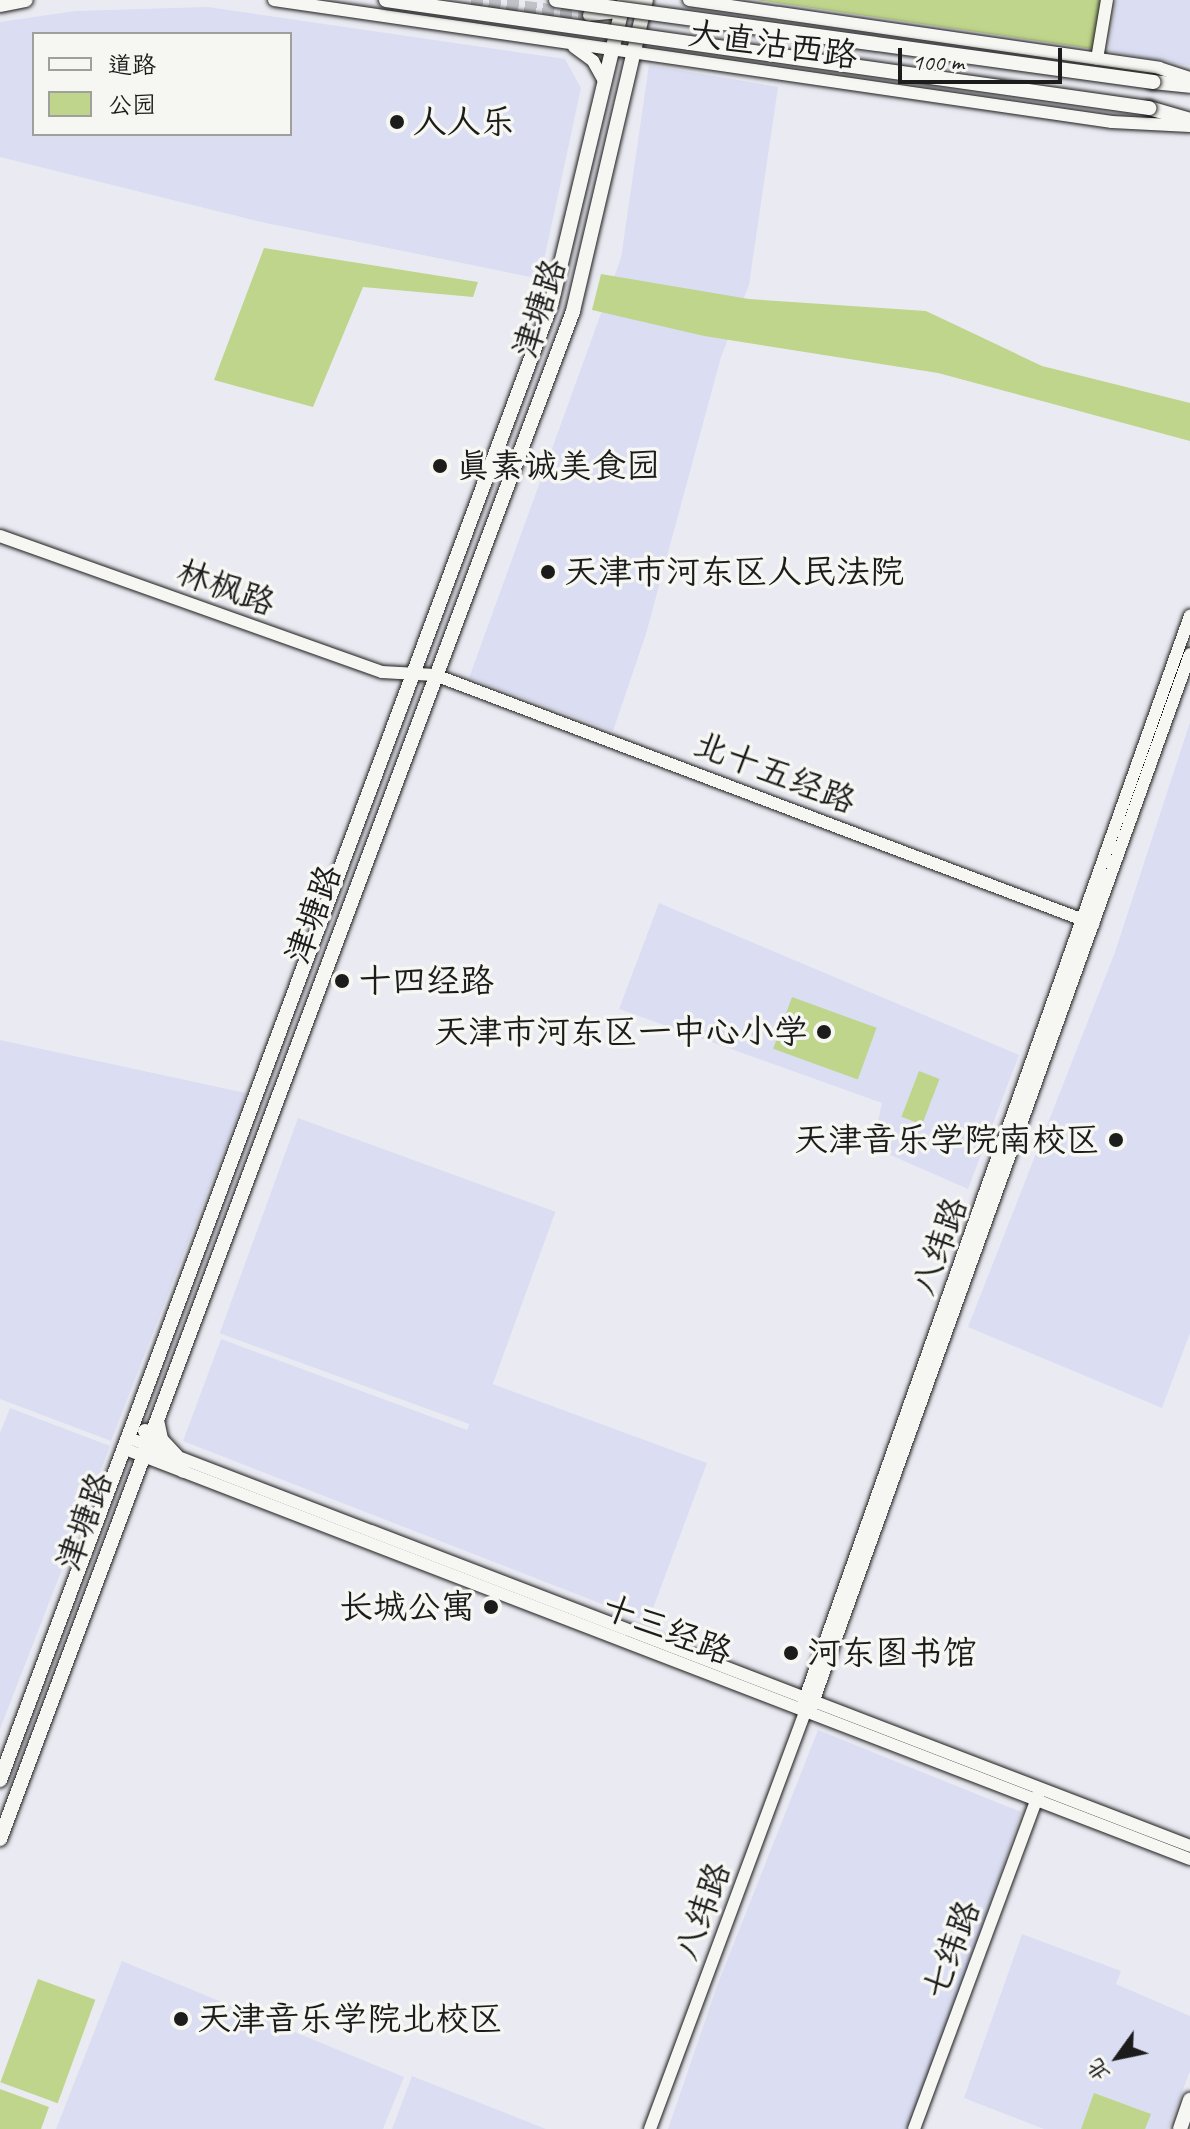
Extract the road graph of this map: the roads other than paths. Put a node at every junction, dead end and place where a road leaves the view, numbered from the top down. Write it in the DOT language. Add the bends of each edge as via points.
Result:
graph roads {
  1 [pos="26,0"];
  2 [pos="278,0"];
  3 [pos="386,0"];
  4 [pos="556,0"];
  5 [pos="635,0"];
  6 [pos="646,0"];
  7 [pos="689,0"];
  8 [pos="1107,0"];
  9 [pos="620,3"];
  10 [pos="0,5"];
  11 [pos="589,15"];
  12 [pos="567,44"];
  13 [pos="625,53"];
  14 [pos="1097,59"];
  15 [pos="1190,78"];
  16 [pos="1190,86"];
  17 [pos="606,90"];
  18 [pos="1190,120"];
  19 [pos="1190,126"];
  20 [pos="0,536"];
  21 [pos="1190,616"];
  22 [pos="1190,654"];
  23 [pos="417,671"];
  24 [pos="435,675"];
  25 [pos="1090,922"];
  26 [pos="143,1403"];
  27 [pos="158,1410"];
  28 [pos="127,1443"];
  29 [pos="147,1446"];
  30 [pos="184,1466"];
  31 [pos="776,1702"];
  32 [pos="809,1709"];
  33 [pos="796,1737"];
  34 [pos="0,1780"];
  35 [pos="1039,1794"];
  36 [pos="0,1839"];
  37 [pos="1190,1846"];
  38 [pos="1190,1859"];
  39 [pos="1190,2100"];
  40 [pos="650,2129"];
  41 [pos="914,2129"];
  42 [pos="1180,2129"];
  1 -- 10 [label="main road"];
  2 -- 12 [label="main road, 大直沽西路"];
  3 -- 18 [label="main road, bridge" via="1149,108"];
  4 -- 16 [label="main road, bridge"];
  5 -- 9 [label="main road"];
  6 -- 13 [label="main road, 津塘路"];
  7 -- 14 [label="main road, 大直沽西路"];
  8 -- 14 [label="main road"];
  9 -- 11 [label="main road"];
  9 -- 13 [label="main road, 津塘路"];
  12 -- 13 [label="main road, 大直沽西路"];
  12 -- 17 [label="main road" via="593,61"];
  13 -- 17 [label="main road, 津塘路"];
  13 -- 19 [label="main road, 大直沽西路" via="1112,122"];
  13 -- 24 [label="main road, 津塘路" via="626,83 573,311"];
  14 -- 15 [label="main road, 大直沽西路"];
  17 -- 23 [label="main road, 津塘路" via="561,276"];
  20 -- 23 [label="main road, 林枫路" via="382,672 398,676"];
  21 -- 25 [label="main road, 八纬路"];
  22 -- 25 [label="main road, 八纬路"];
  23 -- 24 [label="main road, 林枫路"];
  23 -- 26 [label="main road, 津塘路"];
  24 -- 25 [label="main road, 北十五经路"];
  24 -- 27 [label="main road, 津塘路"];
  25 -- 32 [label="main road, 八纬路"];
  26 -- 28 [label="main road, 津塘路"];
  26 -- 29 [label="main road"];
  27 -- 29 [label="main road, 津塘路"];
  27 -- 30 [label="main road" via="162,1439"];
  28 -- 29 [label="main road"];
  28 -- 34 [label="main road, 津塘路"];
  29 -- 30 [label="main road"];
  29 -- 36 [label="main road, 津塘路"];
  30 -- 31 [label="main road, 十三经路"];
  30 -- 32 [label="main road, 十三经路"];
  31 -- 32 [label="main road, 十三经路"];
  31 -- 33 [label="main road" via="792,1716"];
  32 -- 33 [label="main road, 八纬路"];
  32 -- 35 [label="main road, 十三经路"];
  32 -- 35 [label="main road, 十三经路" via="838,1714"];
  33 -- 40 [label="main road, 八纬路"];
  35 -- 37 [label="main road, 十三经路"];
  35 -- 38 [label="main road, 十三经路"];
  35 -- 41 [label="main road, 七纬路"];
  39 -- 42 [label="main road"];
}
